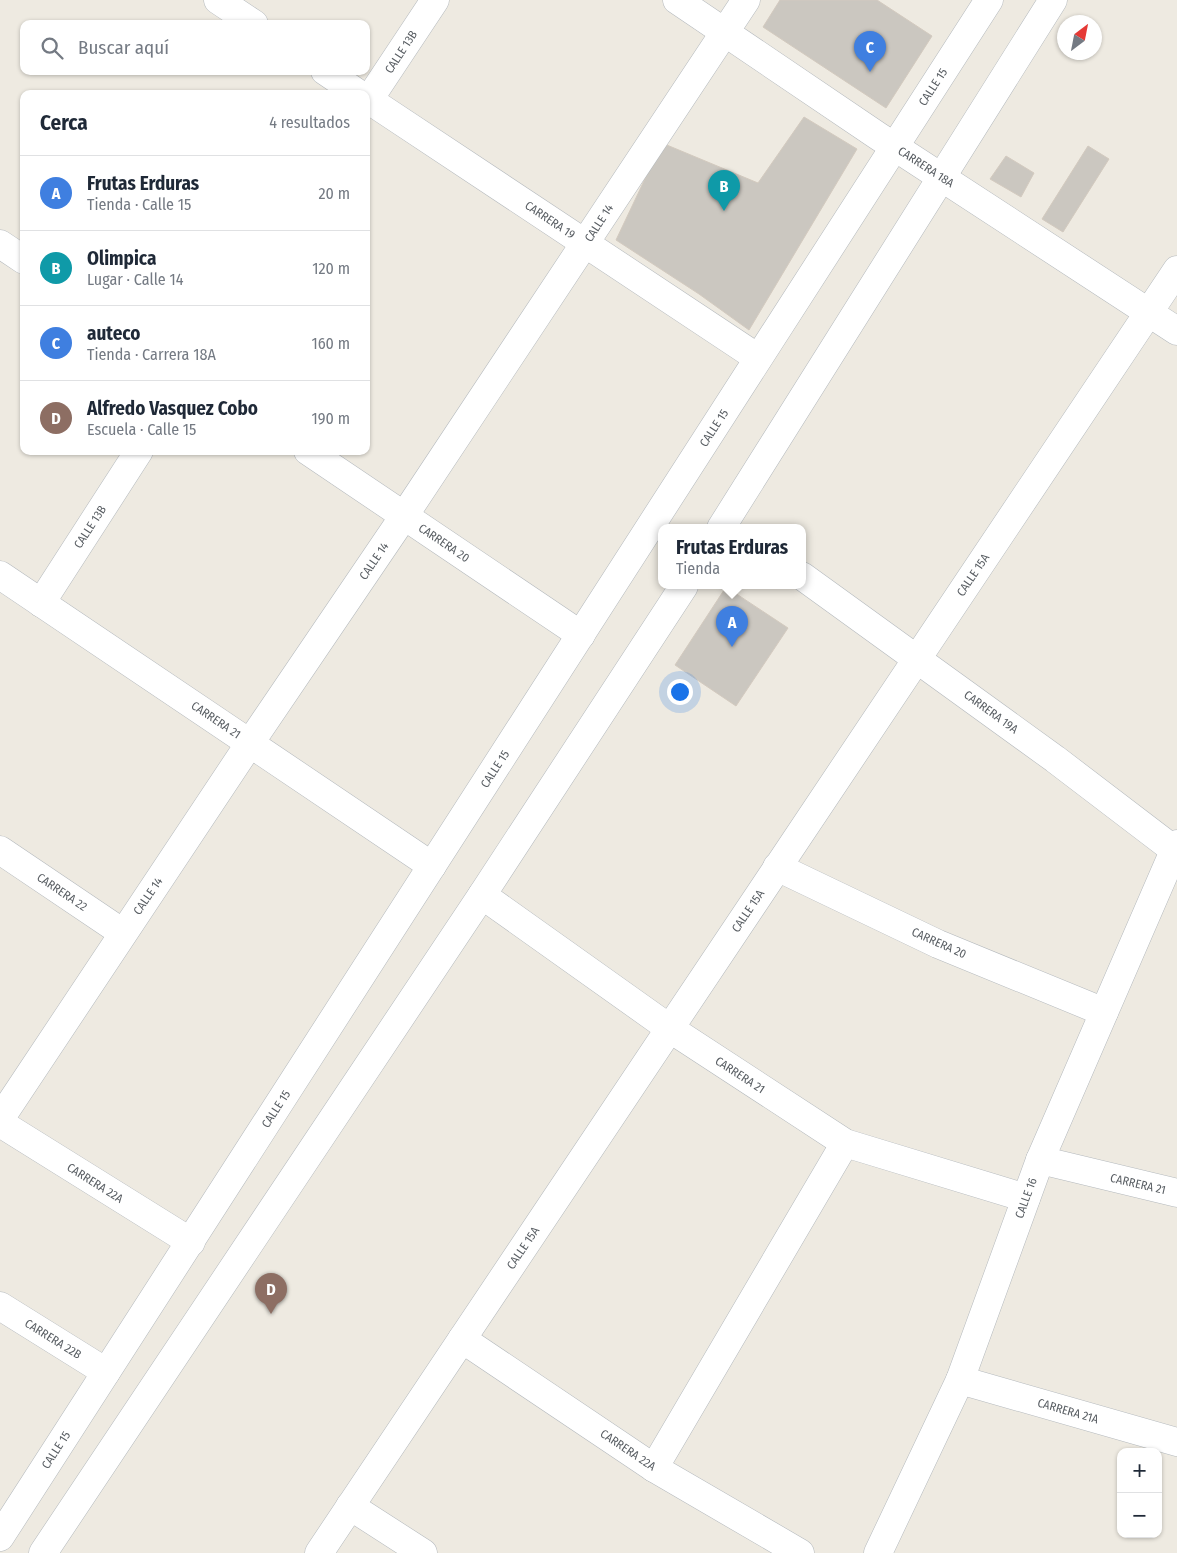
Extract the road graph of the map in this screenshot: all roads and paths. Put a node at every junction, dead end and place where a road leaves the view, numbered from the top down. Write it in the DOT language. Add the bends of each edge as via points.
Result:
graph roads {
  1 [pos="218,0"];
  2 [pos="435,0"];
  3 [pos="677,0"];
  4 [pos="746,0"];
  5 [pos="989,0"];
  6 [pos="1053,0"];
  7 [pos="248,20"];
  8 [pos="724,32"];
  9 [pos="332,75"];
  10 [pos="352,90"];
  11 [pos="370,92"];
  12 [pos="370,102"];
  13 [pos="895,146"];
  14 [pos="942,178"];
  15 [pos="0,244"];
  16 [pos="586,244"];
  17 [pos="20,257"];
  18 [pos="1177,270"];
  19 [pos="1149,312"];
  20 [pos="1177,331"];
  21 [pos="758,358"];
  22 [pos="136,455"];
  23 [pos="314,455"];
  24 [pos="404,516"];
  25 [pos="729,524"];
  26 [pos="0,575"];
  27 [pos="806,579"];
  28 [pos="682,589"];
  29 [pos="41,603"];
  30 [pos="581,635"];
  31 [pos="917,659"];
  32 [pos="250,743"];
  33 [pos="1176,849"];
  34 [pos="0,850"];
  35 [pos="432,866"];
  36 [pos="777,868"];
  37 [pos="482,895"];
  38 [pos="123,933"];
  39 [pos="1104,1012"];
  40 [pos="670,1028"];
  41 [pos="0,1121"];
  42 [pos="845,1143"];
  43 [pos="1040,1160"];
  44 [pos="1177,1193"];
  45 [pos="1026,1198"];
  46 [pos="191,1242"];
  47 [pos="0,1306"];
  48 [pos="462,1339"];
  49 [pos="106,1372"];
  50 [pos="960,1380"];
  51 [pos="1177,1442"];
  52 [pos="654,1468"];
  53 [pos="350,1506"];
  54 [pos="0,1537"];
  55 [pos="43,1553"];
  56 [pos="319,1553"];
  57 [pos="423,1553"];
  58 [pos="800,1553"];
  59 [pos="878,1553"];
  1 -- 7 [label="street"];
  2 -- 11 [label="street, CALLE 13B"];
  3 -- 8 [label="street, CARRERA 18A"];
  4 -- 8 [label="street, CALLE 14"];
  5 -- 13 [label="street, CALLE 15"];
  6 -- 14 [label="street"];
  8 -- 13 [label="street, CARRERA 18A"];
  8 -- 16 [label="street, CALLE 14"];
  9 -- 10 [label="street, CARRERA 19"];
  12 -- 16 [label="street, CARRERA 19"];
  13 -- 14 [label="street, CARRERA 18A"];
  13 -- 21 [label="street, CALLE 15"];
  14 -- 19 [label="street, CARRERA 18A"];
  14 -- 25 [label="street"];
  15 -- 17 [label="street"];
  16 -- 21 [label="street, CARRERA 19"];
  16 -- 24 [label="street, CALLE 14"];
  18 -- 19 [label="street, CALLE 15A"];
  19 -- 20 [label="street, CARRERA 18A"];
  19 -- 31 [label="street, CALLE 15A"];
  21 -- 30 [label="street, CALLE 15"];
  22 -- 29 [label="street, CALLE 13B"];
  23 -- 24 [label="street, CARRERA 20"];
  24 -- 30 [label="street, CARRERA 20"];
  24 -- 32 [label="street, CALLE 14"];
  26 -- 29 [label="street, CARRERA 21"];
  27 -- 31 [label="street, CARRERA 19A"];
  28 -- 37 [label="street"];
  29 -- 32 [label="street, CARRERA 21"];
  30 -- 35 [label="street, CALLE 15"];
  31 -- 33 [label="street, CARRERA 19A"];
  31 -- 36 [label="street, CALLE 15A"];
  32 -- 35 [label="street, CARRERA 21"];
  32 -- 38 [label="street, CALLE 14"];
  33 -- 39 [label="street, CALLE 16"];
  34 -- 38 [label="street, CARRERA 22"];
  35 -- 46 [label="street, CALLE 15"];
  36 -- 39 [label="street, CARRERA 20" via="938,944"];
  36 -- 40 [label="street, CALLE 15A"];
  37 -- 40 [label="street, CARRERA 21"];
  37 -- 55 [label="street"];
  38 -- 41 [label="street, CALLE 14"];
  39 -- 43 [label="street, CALLE 16"];
  40 -- 42 [label="street, CARRERA 21"];
  40 -- 48 [label="street, CALLE 15A"];
  41 -- 46 [label="street, CARRERA 22A"];
  42 -- 45 [label="street, CARRERA 21"];
  42 -- 52 [label="street"];
  43 -- 44 [label="street, CARRERA 21"];
  43 -- 45 [label="street, CALLE 16"];
  45 -- 50 [label="street, CALLE 16"];
  46 -- 49 [label="street, CALLE 15"];
  47 -- 49 [label="street, CARRERA 22B"];
  48 -- 52 [label="street, CARRERA 22A"];
  48 -- 53 [label="street, CALLE 15A"];
  49 -- 54 [label="street, CALLE 15"];
  50 -- 51 [label="street, CARRERA 21A"];
  50 -- 59 [label="street, CALLE 16"];
  52 -- 58 [label="street, CARRERA 22A"];
  53 -- 56 [label="street, CALLE 15A"];
  53 -- 57 [label="street"];
}
